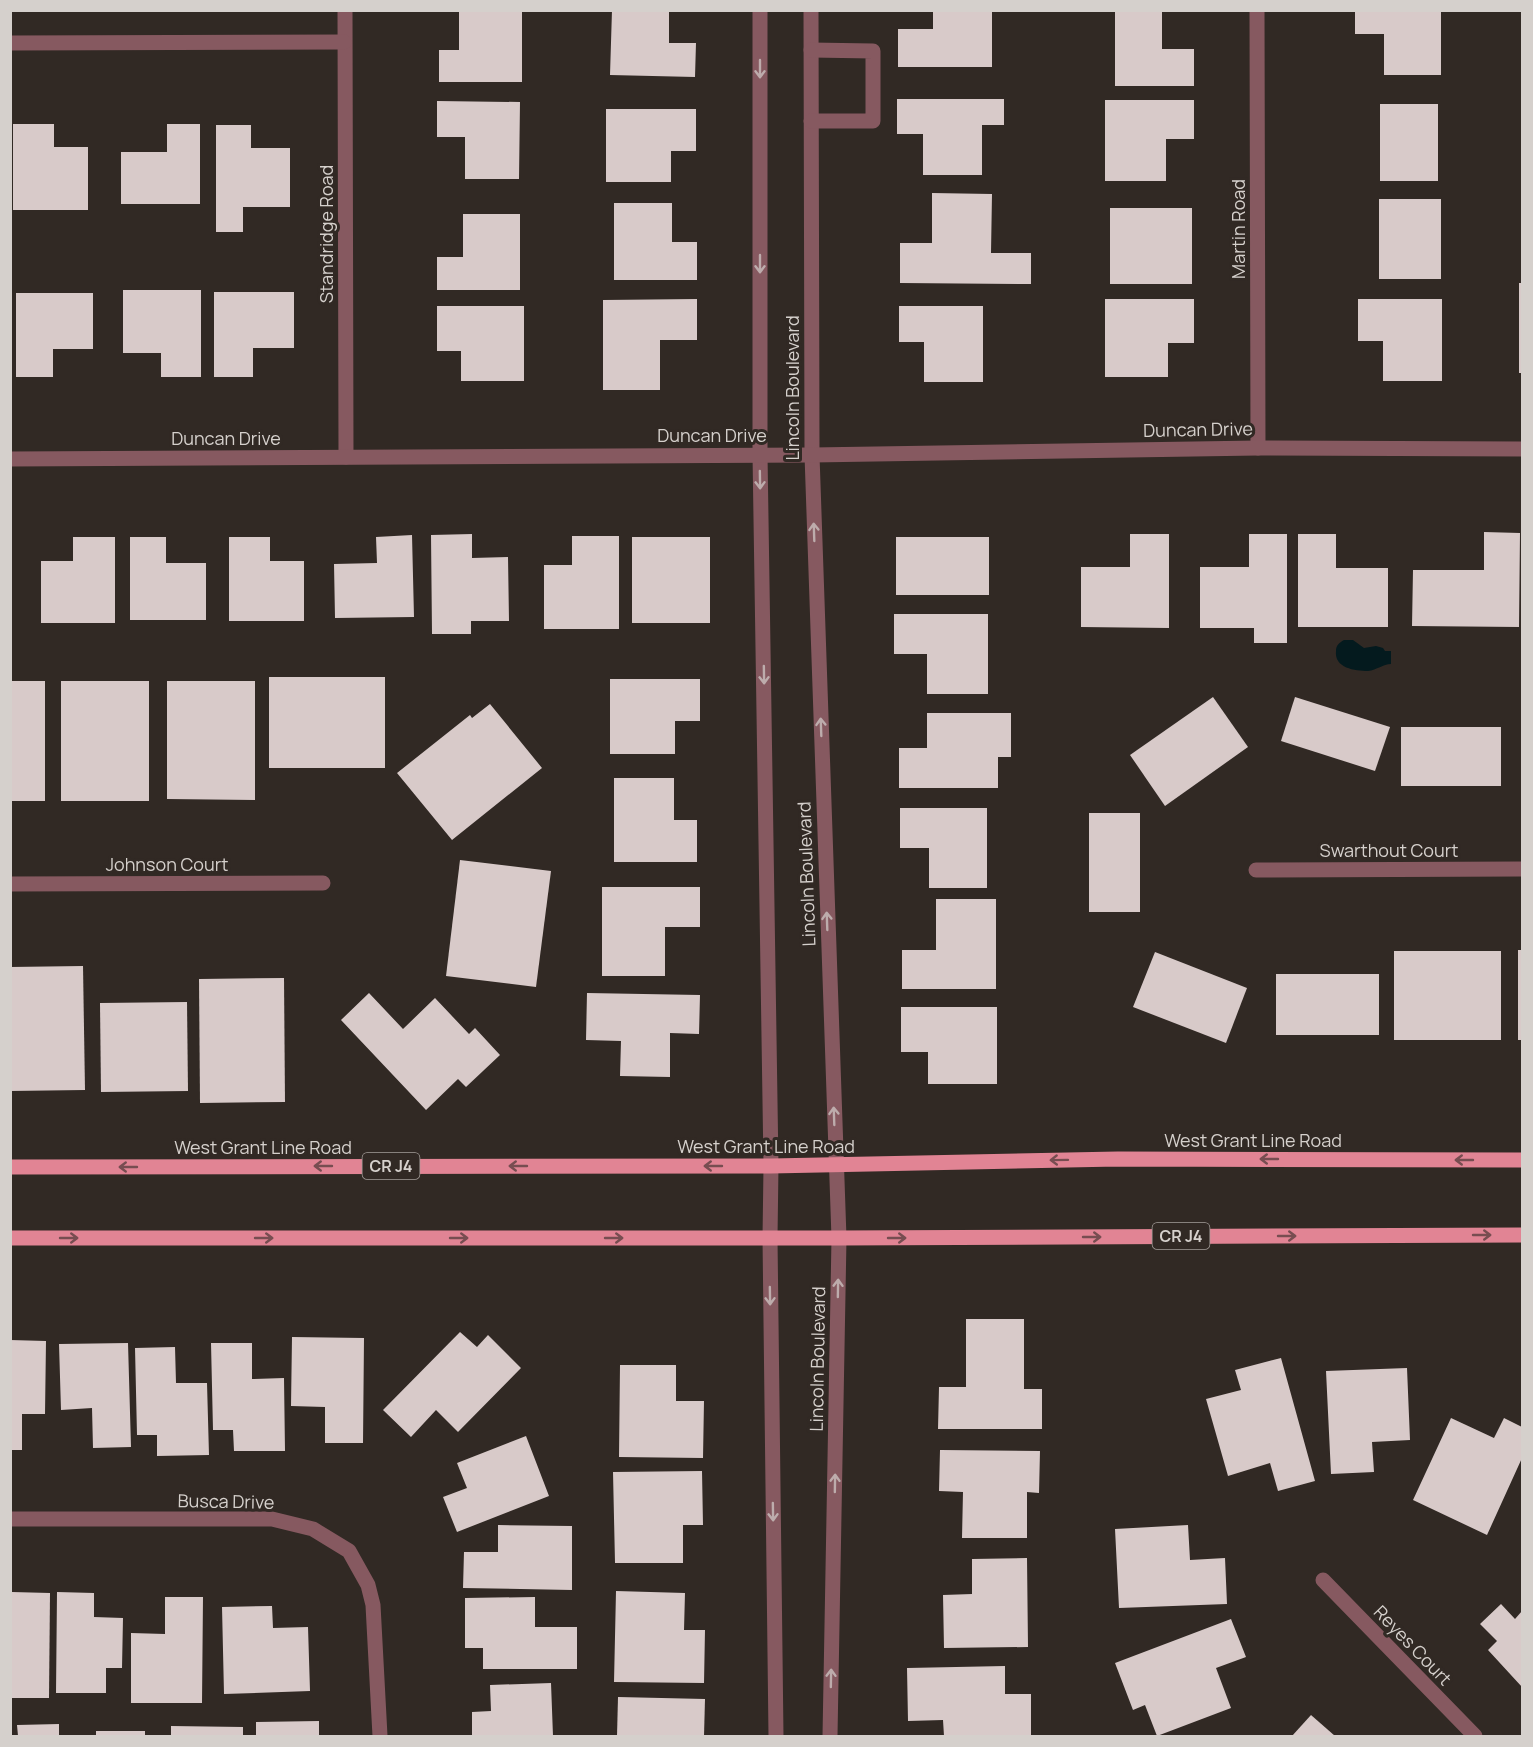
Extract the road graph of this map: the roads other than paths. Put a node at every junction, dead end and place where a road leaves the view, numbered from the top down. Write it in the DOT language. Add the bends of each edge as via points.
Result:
graph roads {
  1 [pos="345,10"];
  2 [pos="759,10"];
  3 [pos="811,10"];
  4 [pos="1257,10"];
  5 [pos="344,42"];
  6 [pos="10,43"];
  7 [pos="811,50"];
  8 [pos="811,121"];
  9 [pos="1258,448"];
  10 [pos="1522,449"];
  11 [pos="760,454"];
  12 [pos="812,455"];
  13 [pos="346,457"];
  14 [pos="10,459"];
  15 [pos="1522,869"];
  16 [pos="1256,870"];
  17 [pos="323,883"];
  18 [pos="10,884"];
  19 [pos="1522,1160"];
  20 [pos="836,1165"];
  21 [pos="771,1166"];
  22 [pos="10,1167"];
  23 [pos="1522,1235"];
  24 [pos="10,1238"];
  25 [pos="770,1238"];
  26 [pos="839,1238"];
  27 [pos="10,1519"];
  28 [pos="1323,1580"];
  29 [pos="380,1737"];
  30 [pos="776,1737"];
  31 [pos="830,1737"];
  32 [pos="1475,1737"];
  1 -- 5 [label="street, Standridge Road"];
  2 -- 11 [label="street, Lincoln Boulevard, one-way"];
  3 -- 7 [label="street, Lincoln Boulevard"];
  4 -- 9 [label="street, Martin Road"];
  5 -- 6 [label="street"];
  5 -- 13 [label="street, Standridge Road"];
  7 -- 8 [label="street, Lincoln Boulevard"];
  7 -- 8 [label="street" via="873,51 873,121"];
  8 -- 12 [label="street, Lincoln Boulevard"];
  9 -- 10 [label="street, Duncan Drive"];
  9 -- 12 [label="street, Duncan Drive"];
  11 -- 12 [label="street, Duncan Drive"];
  11 -- 13 [label="street, Duncan Drive"];
  11 -- 21 [label="street, Lincoln Boulevard, one-way"];
  20 -- 12 [label="street, Lincoln Boulevard, one-way"];
  13 -- 14 [label="street, Duncan Drive"];
  15 -- 16 [label="street, Swarthout Court"];
  17 -- 18 [label="street, Johnson Court"];
  19 -- 20 [label="main road, West Grant Line Road / CR J4, one-way" via="1118,1159"];
  20 -- 21 [label="main road, West Grant Line Road / CR J4"];
  20 -- 26 [label="street, Lincoln Boulevard"];
  21 -- 22 [label="main road, West Grant Line Road / CR J4, one-way"];
  21 -- 25 [label="street, Lincoln Boulevard"];
  26 -- 23 [label="main road, CR J4, one-way"];
  24 -- 25 [label="main road, CR J4, one-way"];
  25 -- 26 [label="main road, CR J4"];
  25 -- 30 [label="street, Lincoln Boulevard, one-way"];
  31 -- 26 [label="street, Lincoln Boulevard, one-way"];
  27 -- 29 [label="street, Busca Drive" via="272,1519 313,1528 349,1551 368,1585 375,1630"];
  28 -- 32 [label="street, Reyes Court"];
}
